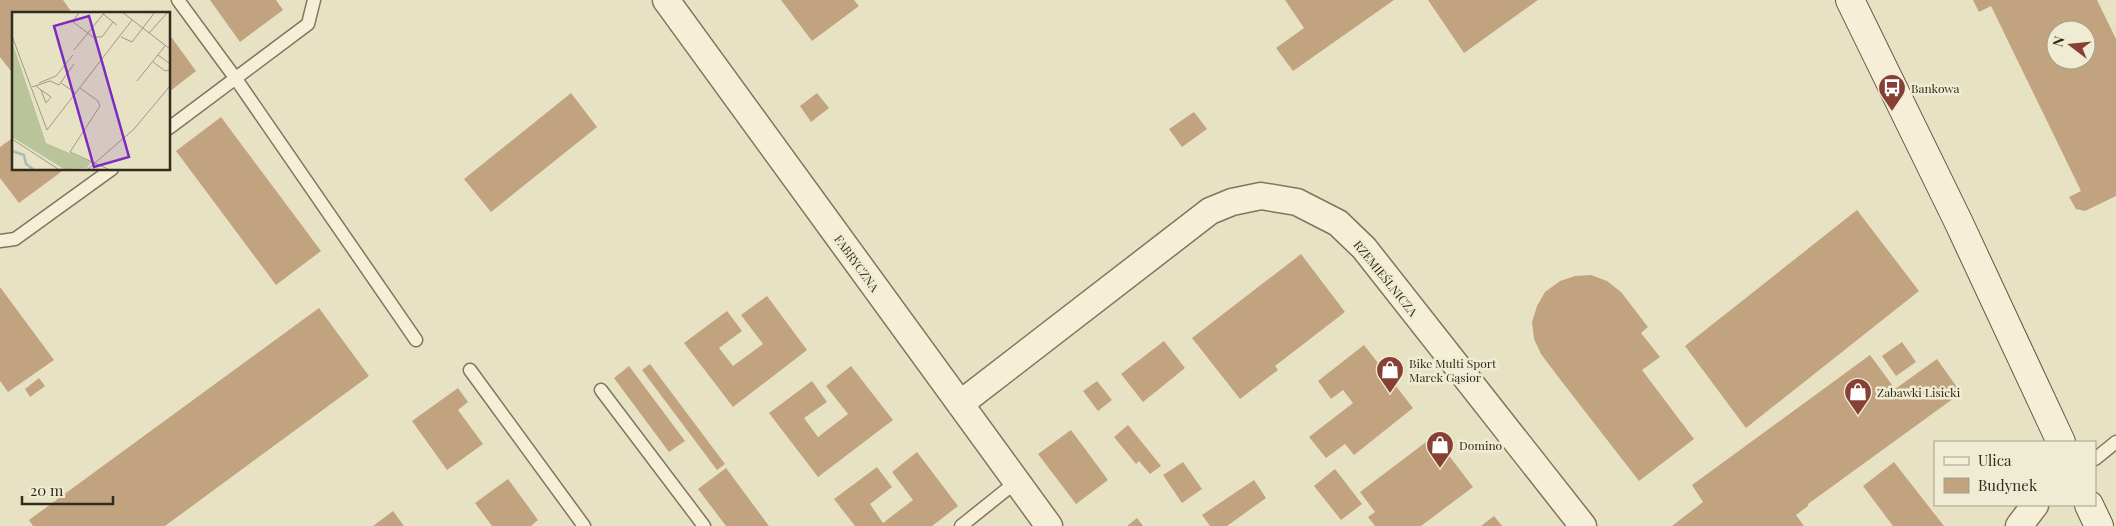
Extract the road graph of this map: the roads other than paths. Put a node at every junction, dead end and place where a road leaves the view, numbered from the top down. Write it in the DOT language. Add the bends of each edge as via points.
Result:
graph roads {
  1 [pos="178,0"];
  2 [pos="314,0"];
  3 [pos="666,0"];
  4 [pos="1850,0"];
  5 [pos="236,79"];
  6 [pos="170,127"];
  7 [pos="111,170"];
  8 [pos="0,241"];
  9 [pos="416,340"];
  10 [pos="470,370"];
  11 [pos="601,390"];
  12 [pos="960,404"];
  13 [pos="2061,441"];
  14 [pos="2116,442"];
  15 [pos="2096,458"];
  16 [pos="1016,482"];
  17 [pos="2034,506"];
  18 [pos="2089,506"];
  19 [pos="584,526"];
  20 [pos="704,526"];
  21 [pos="961,526"];
  22 [pos="1049,526"];
  23 [pos="1583,526"];
  24 [pos="2019,526"];
  25 [pos="2099,526"];
  1 -- 5 [label="lane"];
  2 -- 5 [label="lane" via="308,24"];
  3 -- 12 [label="street, FABRYCZNA"];
  4 -- 13 [label="street"];
  5 -- 6 [label="lane"];
  5 -- 9 [label="lane"];
  7 -- 8 [label="lane" via="15,239"];
  10 -- 19 [label="lane"];
  11 -- 20 [label="lane"];
  12 -- 16 [label="street, FABRYCZNA"];
  12 -- 23 [label="street, RZEMIEŚLNICZA" via="1210,211 1261,196 1296,202 1338,223 1364,248"];
  14 -- 15 [label="lane"];
  16 -- 21 [label="lane"];
  16 -- 22 [label="street, FABRYCZNA"];
  17 -- 24 [label="street"];
  18 -- 25 [label="street"];
}
